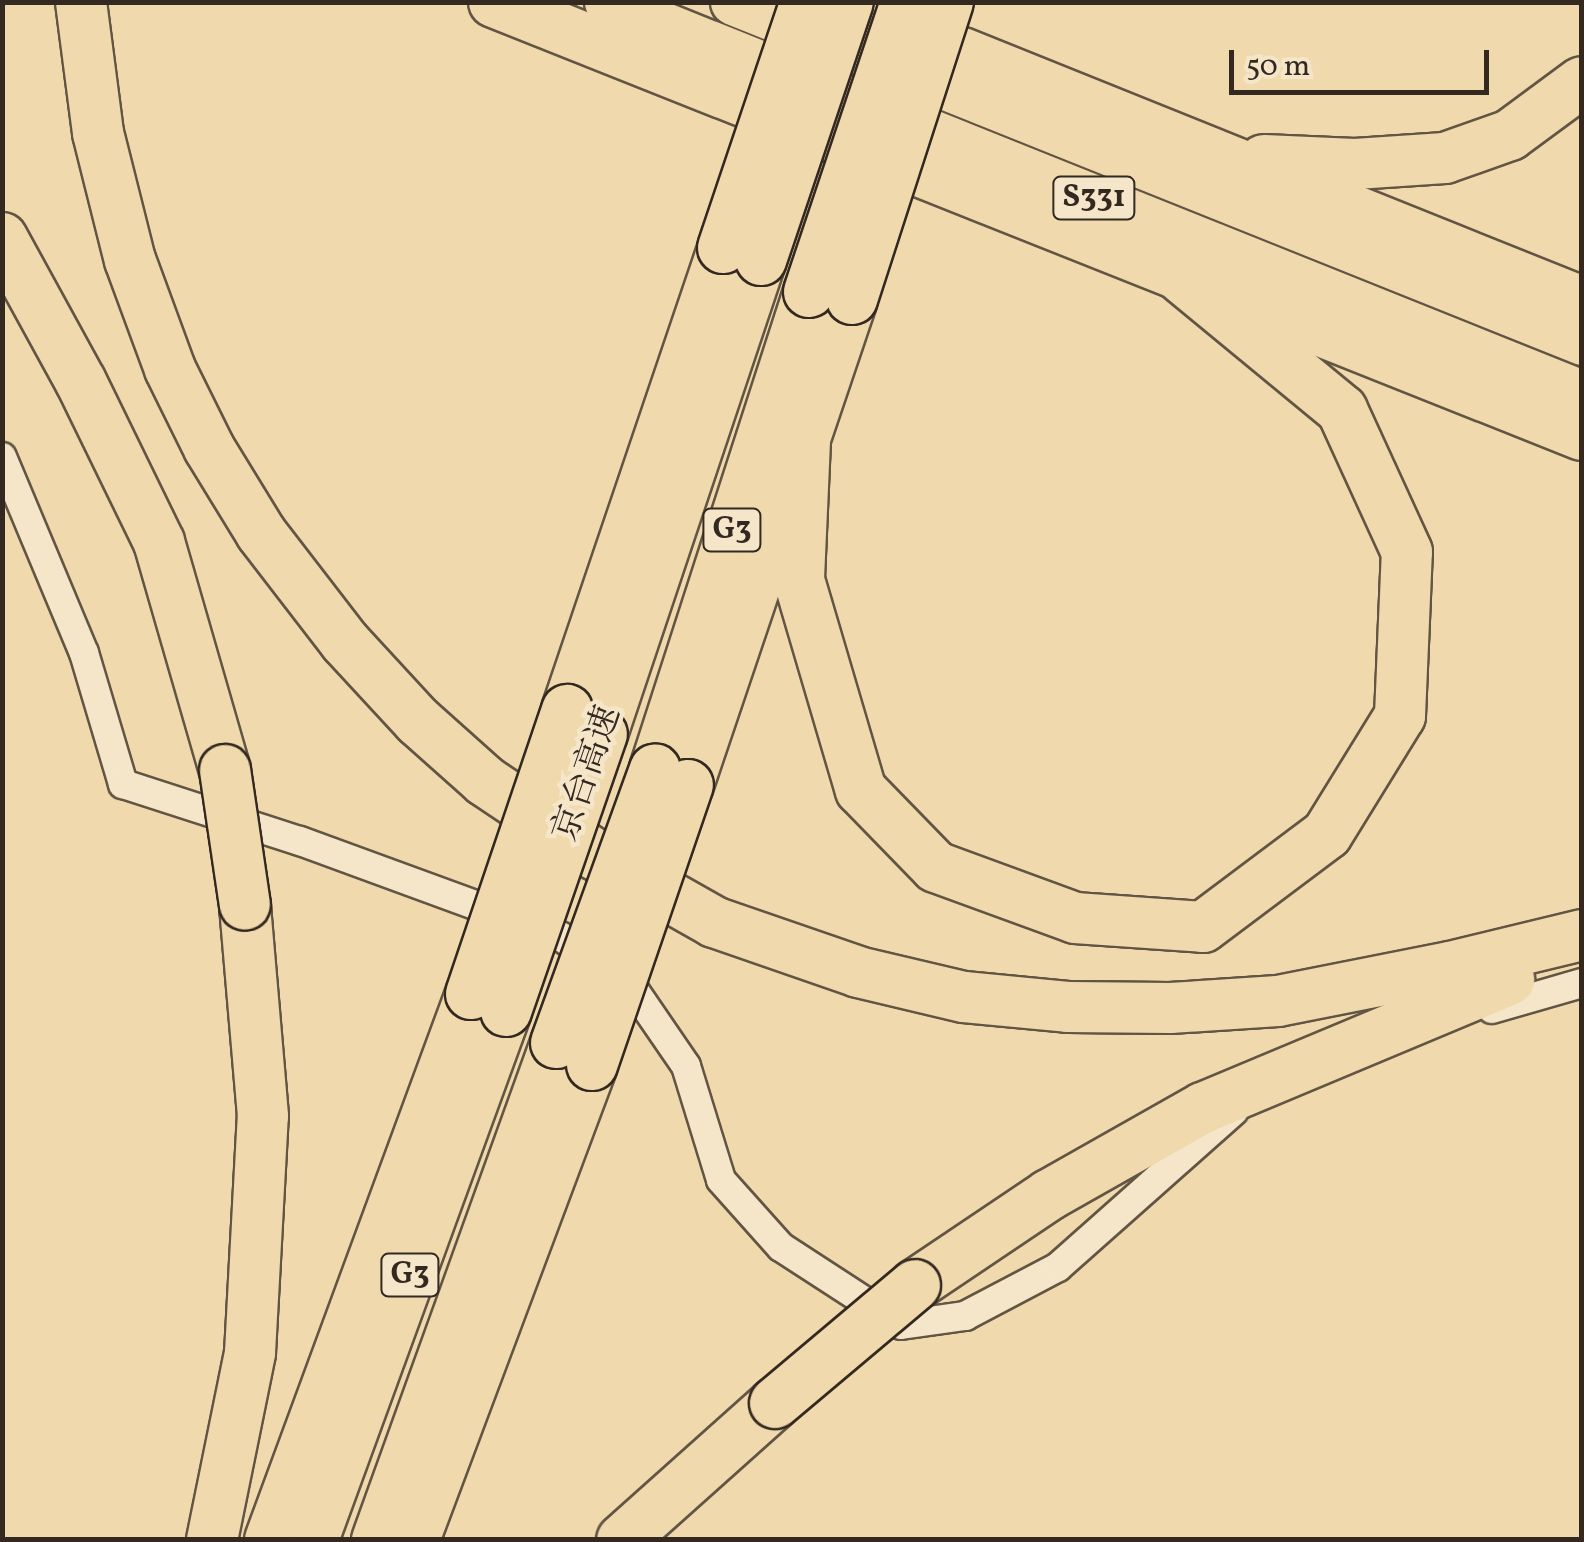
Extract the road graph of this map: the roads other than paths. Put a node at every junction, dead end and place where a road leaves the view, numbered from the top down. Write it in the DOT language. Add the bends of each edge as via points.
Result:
graph roads {
  1 [pos="494,2"];
  2 [pos="606,2"];
  3 [pos="733,2"];
  4 [pos="806,2"];
  5 [pos="835,2"];
  6 [pos="848,2"];
  7 [pos="906,2"];
  8 [pos="948,2"];
  9 [pos="82,10"];
  10 [pos="1582,82"];
  11 [pos="1219,156"];
  12 [pos="2,238"];
  13 [pos="742,254"];
  14 [pos="1182,278"];
  15 [pos="830,295"];
  16 [pos="1582,302"];
  17 [pos="1582,342"];
  18 [pos="1582,393"];
  19 [pos="1582,435"];
  20 [pos="805,441"];
  21 [pos="2,458"];
  22 [pos="671,777"];
  23 [pos="1582,935"];
  24 [pos="1582,954"];
  25 [pos="1582,983"];
  26 [pos="489,1003"];
  27 [pos="574,1054"];
  28 [pos="212,1540"];
  29 [pos="270,1540"];
  30 [pos="313,1540"];
  31 [pos="377,1540"];
  32 [pos="414,1540"];
  33 [pos="622,1540"];
  1 -- 14 [label="highway"];
  2 -- 18 [label="highway, S331"];
  3 -- 17 [label="highway, S331"];
  4 -- 13 [label="highway, bridge"];
  5 -- 11 [label="highway"];
  6 -- 13 [label="highway, 京台高速 / G3, bridge"];
  7 -- 15 [label="highway, 京台高速 / G3, bridge"];
  8 -- 15 [label="highway, bridge"];
  9 -- 23 [label="highway" via="98,133 130,260 170,369 209,448 321,611 418,720 485,781 594,854 714,922 858,972 964,997 1068,1008 1278,1000"];
  10 -- 11 [label="highway" via="1510,135 1445,158 1355,164"];
  11 -- 16 [label="highway"];
  12 -- 28 [label="highway, bridge" via="159,542 225,770 245,905 262,1136 250,1353"];
  13 -- 26 [label="highway, 京台高速 / G3, bridge"];
  14 -- 19 [label="highway"];
  14 -- 20 [label="highway" via="1342,410 1407,552 1400,716 1327,834 1203,928 1075,918 936,866 861,790 799,580"];
  15 -- 20 [label="highway"];
  15 -- 22 [label="highway, 京台高速 / G3"];
  20 -- 22 [label="highway"];
  21 -- 25 [label="street" via="84,653 123,784 560,936 634,990 686,1066 721,1180 782,1248 900,1324 964,1316 1058,1266 1234,1111 1352,1054"];
  22 -- 27 [label="highway, 京台高速 / G3, bridge"];
  24 -- 33 [label="highway, bridge" via="1444,1004 1203,1108 1050,1195 915,1285"];
  26 -- 29 [label="highway"];
  26 -- 30 [label="highway, 京台高速 / G3"];
  27 -- 31 [label="highway, 京台高速 / G3"];
  27 -- 32 [label="highway"];
}
